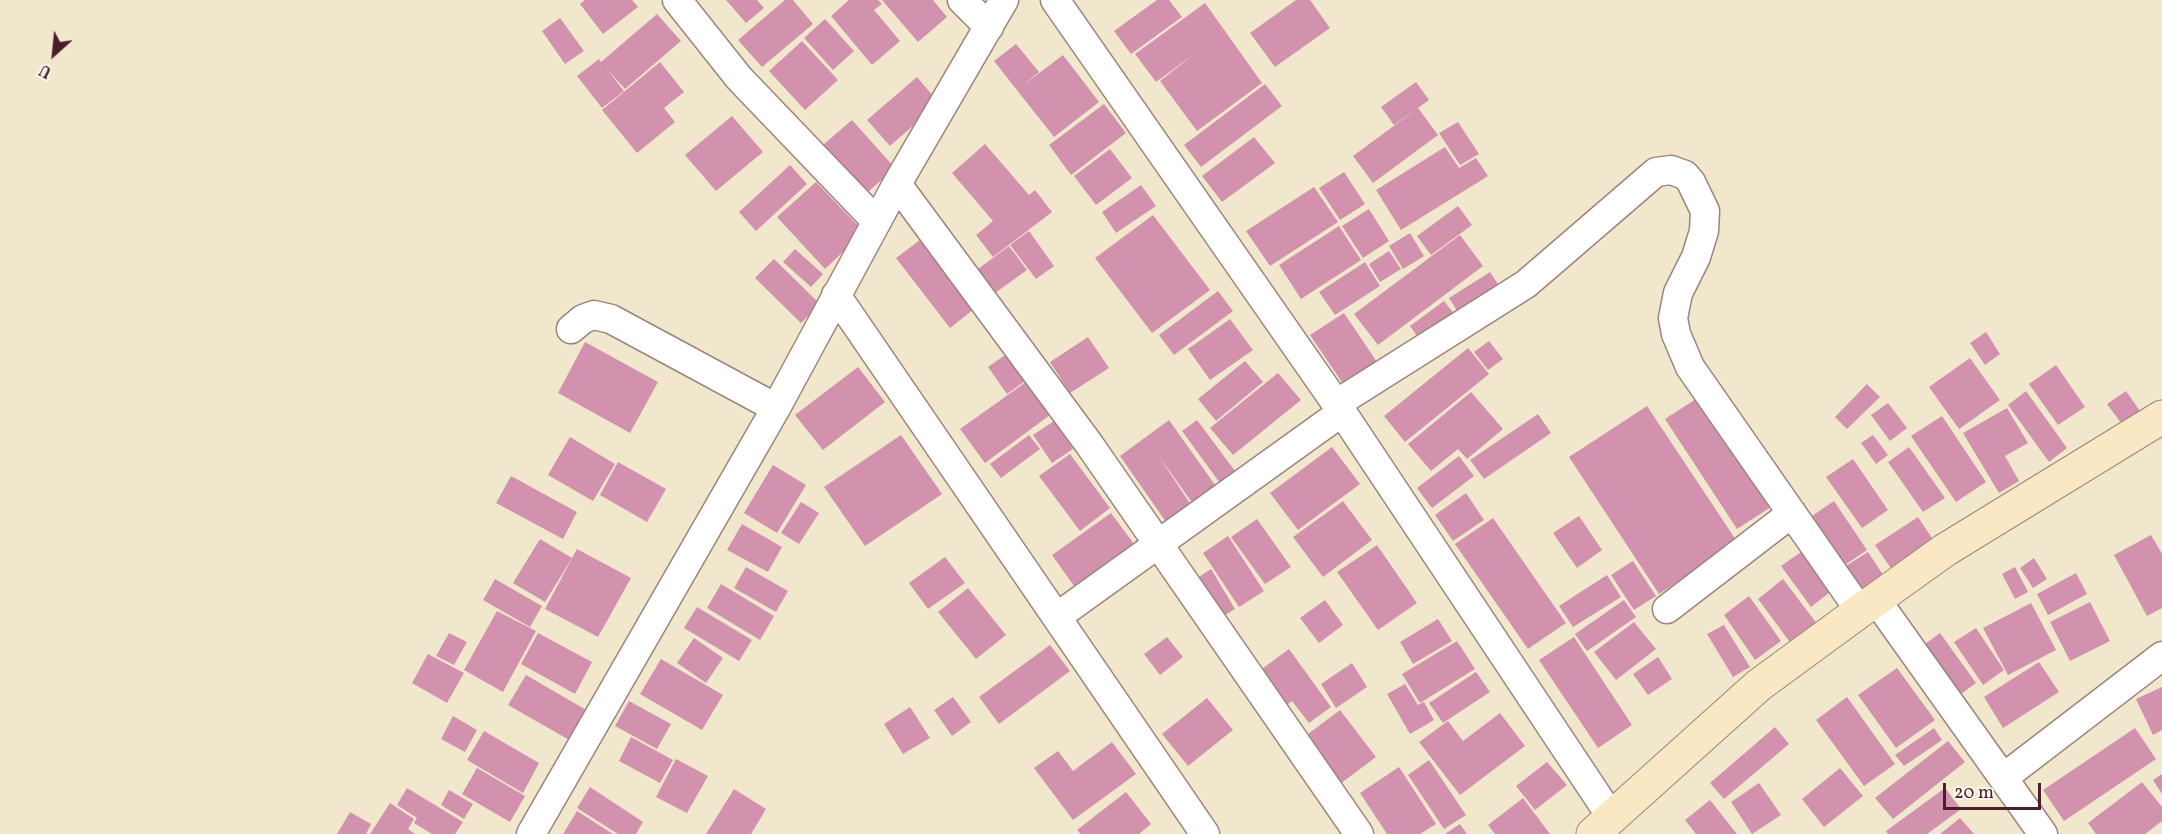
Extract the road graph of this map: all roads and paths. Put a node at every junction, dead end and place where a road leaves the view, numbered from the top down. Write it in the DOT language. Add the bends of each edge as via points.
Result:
graph roads {
  1 [pos="677,0"];
  2 [pos="962,0"];
  3 [pos="1004,0"];
  4 [pos="1055,0"];
  5 [pos="989,27"];
  6 [pos="897,184"];
  7 [pos="876,221"];
  8 [pos="836,295"];
  9 [pos="571,329"];
  10 [pos="776,408"];
  11 [pos="1339,408"];
  12 [pos="2162,417"];
  13 [pos="1792,513"];
  14 [pos="1158,544"];
  15 [pos="1868,606"];
  16 [pos="1667,609"];
  17 [pos="1058,616"];
  18 [pos="2162,656"];
  19 [pos="2003,778"];
  20 [pos="1603,826"];
  21 [pos="531,834"];
  22 [pos="1205,834"];
  23 [pos="1359,834"];
  24 [pos="2043,834"];
  1 -- 7 [label="street" via="739,78"];
  2 -- 5 [label="street"];
  3 -- 5 [label="street"];
  4 -- 11 [label="street"];
  5 -- 6 [label="street"];
  6 -- 7 [label="street"];
  6 -- 14 [label="street"];
  7 -- 8 [label="street"];
  8 -- 10 [label="street"];
  8 -- 17 [label="street"];
  9 -- 10 [label="street" via="594,315 611,319"];
  10 -- 21 [label="street"];
  11 -- 13 [label="street" via="1526,284 1656,172 1671,170 1691,182 1705,211 1696,257 1678,293 1676,334 1690,368"];
  11 -- 14 [label="street"];
  11 -- 20 [label="street"];
  12 -- 15 [label="street" via="1945,550"];
  13 -- 15 [label="street"];
  13 -- 16 [label="street"];
  14 -- 17 [label="street"];
  14 -- 23 [label="street"];
  15 -- 19 [label="street"];
  15 -- 20 [label="street" via="1759,685"];
  17 -- 22 [label="street"];
  18 -- 19 [label="street"];
  19 -- 24 [label="street"];
}
